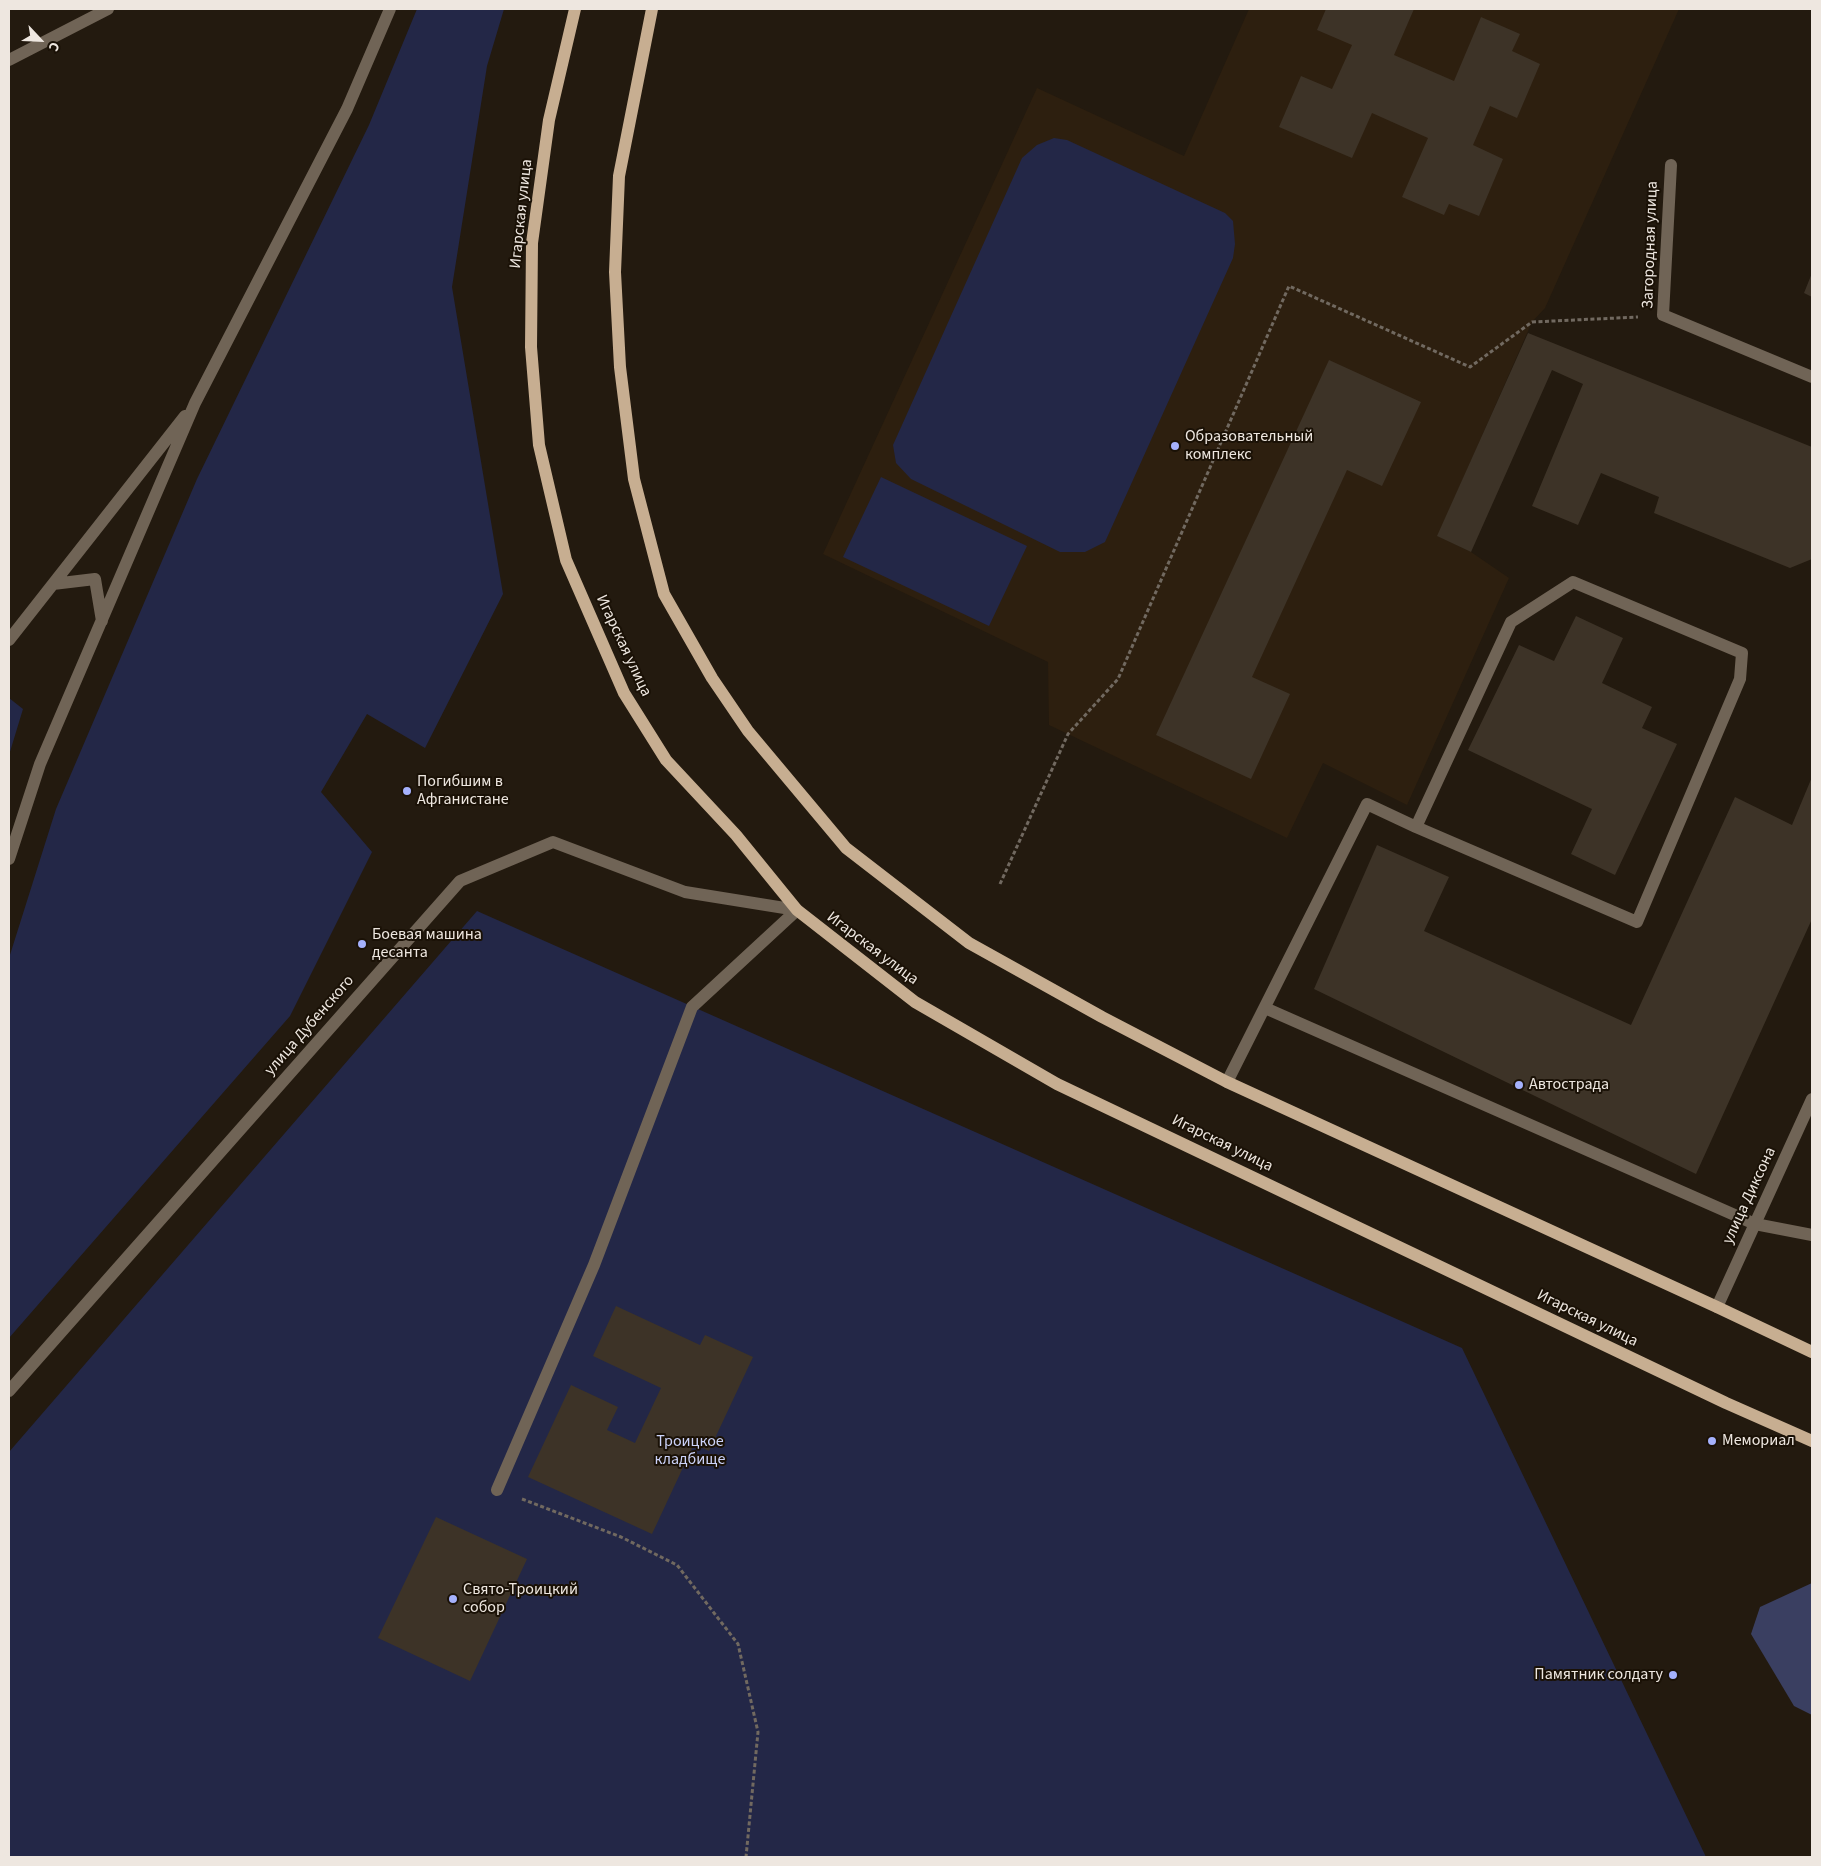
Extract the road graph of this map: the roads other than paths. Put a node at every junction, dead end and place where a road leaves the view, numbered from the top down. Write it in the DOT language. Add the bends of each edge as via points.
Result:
graph roads {
  1 [pos="108,9"];
  2 [pos="390,9"];
  3 [pos="575,9"];
  4 [pos="652,9"];
  5 [pos="9,60"];
  6 [pos="1670,165"];
  7 [pos="1812,377"];
  8 [pos="195,403"];
  9 [pos="52,584"];
  10 [pos="102,622"];
  11 [pos="9,640"];
  12 [pos="1416,827"];
  13 [pos="9,859"];
  14 [pos="797,910"];
  15 [pos="1265,1008"];
  16 [pos="1227,1082"];
  17 [pos="1812,1099"];
  18 [pos="1755,1224"];
  19 [pos="1812,1235"];
  20 [pos="1717,1307"];
  21 [pos="1812,1352"];
  22 [pos="9,1391"];
  23 [pos="1812,1441"];
  24 [pos="497,1490"];
  1 -- 5 [label="street"];
  2 -- 8 [label="street" via="347,109"];
  3 -- 14 [label="main road, Игарская улица" via="549,120 532,243 531,347 539,445 566,560 624,693 666,760 736,836"];
  4 -- 16 [label="main road" via="619,176 616,272 620,367 634,479 664,594 712,678 748,731 846,848 969,943"];
  6 -- 7 [label="street, Загородная улица" via="1663,315"];
  8 -- 9 [label="street"];
  8 -- 10 [label="street"];
  9 -- 10 [label="street" via="95,579"];
  9 -- 11 [label="street"];
  10 -- 13 [label="street" via="40,764"];
  12 -- 12 [label="street" via="1511,622 1573,582 1742,653 1740,679 1637,922"];
  12 -- 15 [label="street" via="1367,804"];
  14 -- 22 [label="street, улица Дубенского" via="685,892 553,842 460,881"];
  14 -- 23 [label="main road, Игарская улица" via="915,1002 1058,1084"];
  14 -- 24 [label="street" via="692,1007 594,1265"];
  15 -- 16 [label="street"];
  15 -- 18 [label="street"];
  16 -- 20 [label="main road"];
  17 -- 18 [label="street, улица Диксона"];
  18 -- 19 [label="street"];
  18 -- 20 [label="street, улица Диксона"];
  20 -- 21 [label="main road"];
}
